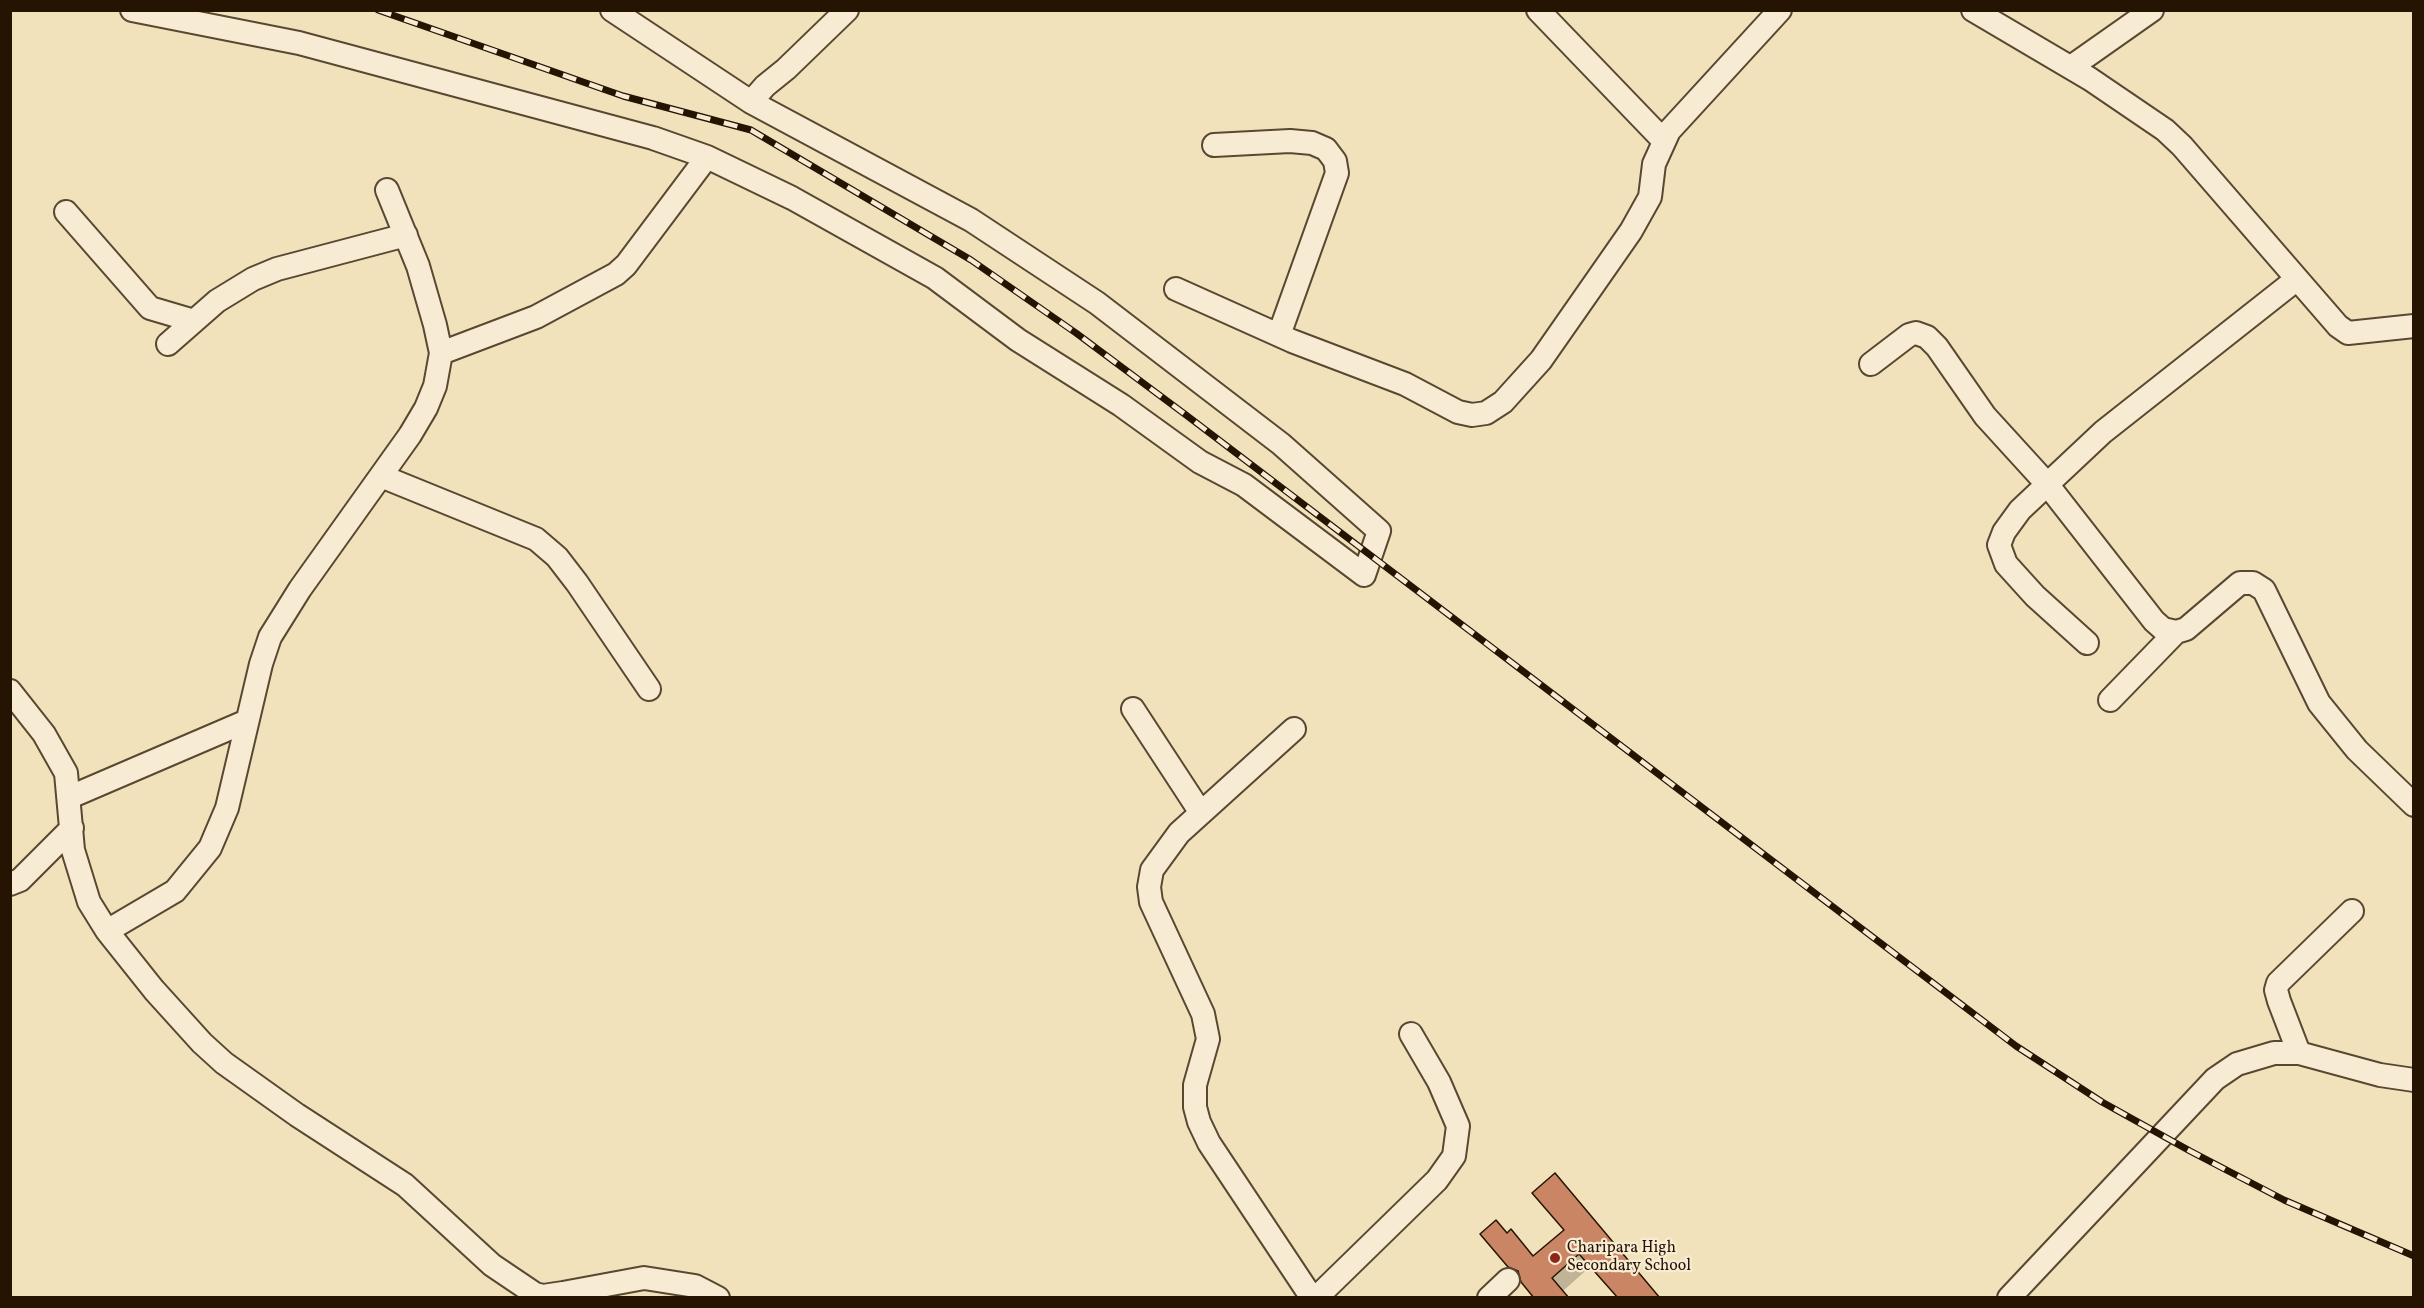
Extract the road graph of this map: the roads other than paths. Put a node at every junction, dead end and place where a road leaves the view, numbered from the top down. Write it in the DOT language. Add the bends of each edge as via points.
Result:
graph roads {
  1 [pos="132,10"];
  2 [pos="612,10"];
  3 [pos="1538,10"];
  4 [pos="1780,10"];
  5 [pos="1973,10"];
  6 [pos="2152,10"];
  7 [pos="839,13"];
  8 [pos="2071,67"];
  9 [pos="751,102"];
  10 [pos="1664,141"];
  11 [pos="1214,145"];
  12 [pos="707,157"];
  13 [pos="387,190"];
  14 [pos="66,212"];
  15 [pos="406,235"];
  16 [pos="2297,279"];
  17 [pos="1176,289"];
  18 [pos="194,321"];
  19 [pos="2414,326"];
  20 [pos="1280,335"];
  21 [pos="168,344"];
  22 [pos="441,353"];
  23 [pos="1871,364"];
  24 [pos="381,476"];
  25 [pos="2047,484"];
  26 [pos="2176,632"];
  27 [pos="2086,643"];
  28 [pos="650,689"];
  29 [pos="10,691"];
  30 [pos="2110,700"];
  31 [pos="1133,709"];
  32 [pos="247,721"];
  33 [pos="1294,729"];
  34 [pos="70,797"];
  35 [pos="2414,805"];
  36 [pos="1201,813"];
  37 [pos="72,828"];
  38 [pos="10,884"];
  39 [pos="2352,911"];
  40 [pos="107,931"];
  41 [pos="1411,1034"];
  42 [pos="2299,1053"];
  43 [pos="2414,1080"];
  44 [pos="1508,1280"];
  45 [pos="718,1298"];
  46 [pos="1312,1298"];
  47 [pos="1317,1298"];
  48 [pos="1489,1298"];
  49 [pos="2009,1298"];
  1 -- 12 [label="street" via="299,43 653,138"];
  2 -- 9 [label="street"];
  3 -- 10 [label="street"];
  4 -- 10 [label="street" via="1679,118"];
  5 -- 8 [label="street"];
  6 -- 8 [label="street"];
  7 -- 9 [label="street"];
  8 -- 16 [label="street" via="2123,99 2182,146"];
  9 -- 12 [label="street" via="971,220 1097,303 1224,400 1281,444 1379,531 1364,575 1244,485 1200,462 1121,405 1018,340 935,278 792,198"];
  10 -- 20 [label="street" via="1654,164 1650,197 1624,241 1541,360 1503,402 1486,413 1458,412 1405,384"];
  11 -- 20 [label="street" via="1312,143 1326,149 1335,161 1337,173"];
  12 -- 22 [label="street" via="616,274 536,317"];
  13 -- 15 [label="street"];
  14 -- 18 [label="street" via="150,308"];
  15 -- 18 [label="street" via="277,269 233,288"];
  15 -- 22 [label="street"];
  16 -- 19 [label="street" via="2348,333"];
  16 -- 25 [label="street" via="2146,396"];
  17 -- 20 [label="street"];
  18 -- 21 [label="street"];
  22 -- 24 [label="street" via="426,408"];
  23 -- 25 [label="street" via="1909,335 1916,333 1927,338 1985,416"];
  24 -- 28 [label="street" via="536,539 570,574"];
  24 -- 32 [label="street" via="270,637"];
  25 -- 26 [label="street" via="2154,621 2163,629"];
  25 -- 27 [label="street" via="2012,520 1999,545 2006,564 2019,580"];
  26 -- 30 [label="street"];
  26 -- 35 [label="street" via="2186,629 2240,583 2253,583 2264,590 2319,703 2356,750"];
  29 -- 34 [label="street" via="57,755 66,773"];
  31 -- 36 [label="street"];
  32 -- 34 [label="street"];
  32 -- 40 [label="street" via="227,808 210,848 175,891"];
  33 -- 36 [label="street"];
  34 -- 37 [label="street"];
  36 -- 46 [label="street" via="1179,833 1152,870 1149,887 1151,902 1203,1014 1208,1039 1196,1085 1195,1107 1209,1143"];
  37 -- 38 [label="street" via="20,880"];
  37 -- 40 [label="street" via="80,876 89,902"];
  39 -- 42 [label="street" via="2278,983 2279,1001"];
  40 -- 45 [label="street" via="153,990 202,1043 283,1104 405,1185 492,1265 535,1294 543,1296 644,1278 695,1286"];
  41 -- 47 [label="street" via="1439,1082 1458,1126 1454,1156 1437,1180"];
  42 -- 43 [label="street"];
  42 -- 49 [label="street" via="2274,1053 2251,1059 2215,1079"];
  44 -- 48 [label="street"];
}
